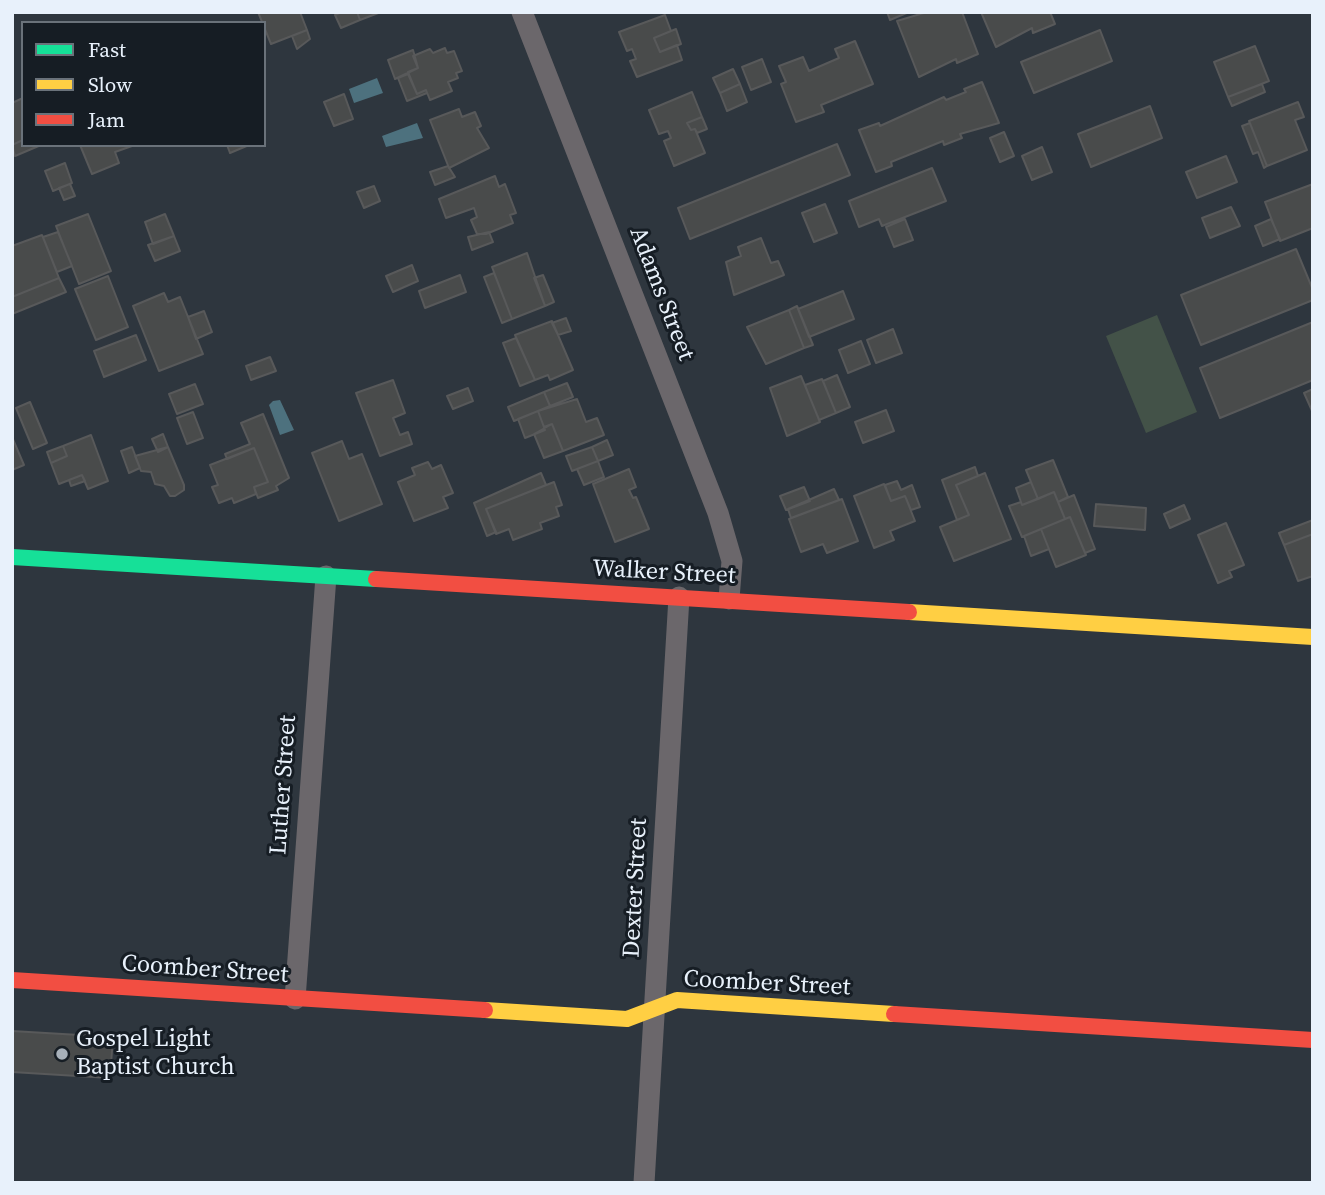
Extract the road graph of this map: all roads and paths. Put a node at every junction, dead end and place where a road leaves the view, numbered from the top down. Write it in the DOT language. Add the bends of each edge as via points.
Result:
graph roads {
  1 [pos="522,12"];
  2 [pos="12,556"];
  3 [pos="326,576"];
  4 [pos="679,597"];
  5 [pos="729,599"];
  6 [pos="1313,637"];
  7 [pos="12,980"];
  8 [pos="295,999"];
  9 [pos="655,1008"];
  10 [pos="1313,1040"];
  11 [pos="644,1183"];
  1 -- 5 [label="street, Adams Street" via="718,513 732,561"];
  2 -- 3 [label="main road, Walker Street"];
  3 -- 4 [label="main road, Walker Street"];
  3 -- 8 [label="street, Luther Street"];
  4 -- 5 [label="main road, Walker Street"];
  4 -- 9 [label="street, Dexter Street"];
  5 -- 6 [label="main road, Walker Street"];
  7 -- 8 [label="main road, Coomber Street"];
  8 -- 9 [label="main road, Coomber Street" via="627,1019"];
  9 -- 10 [label="main road, Coomber Street" via="677,1000"];
  9 -- 11 [label="street, Dexter Street"];
}
